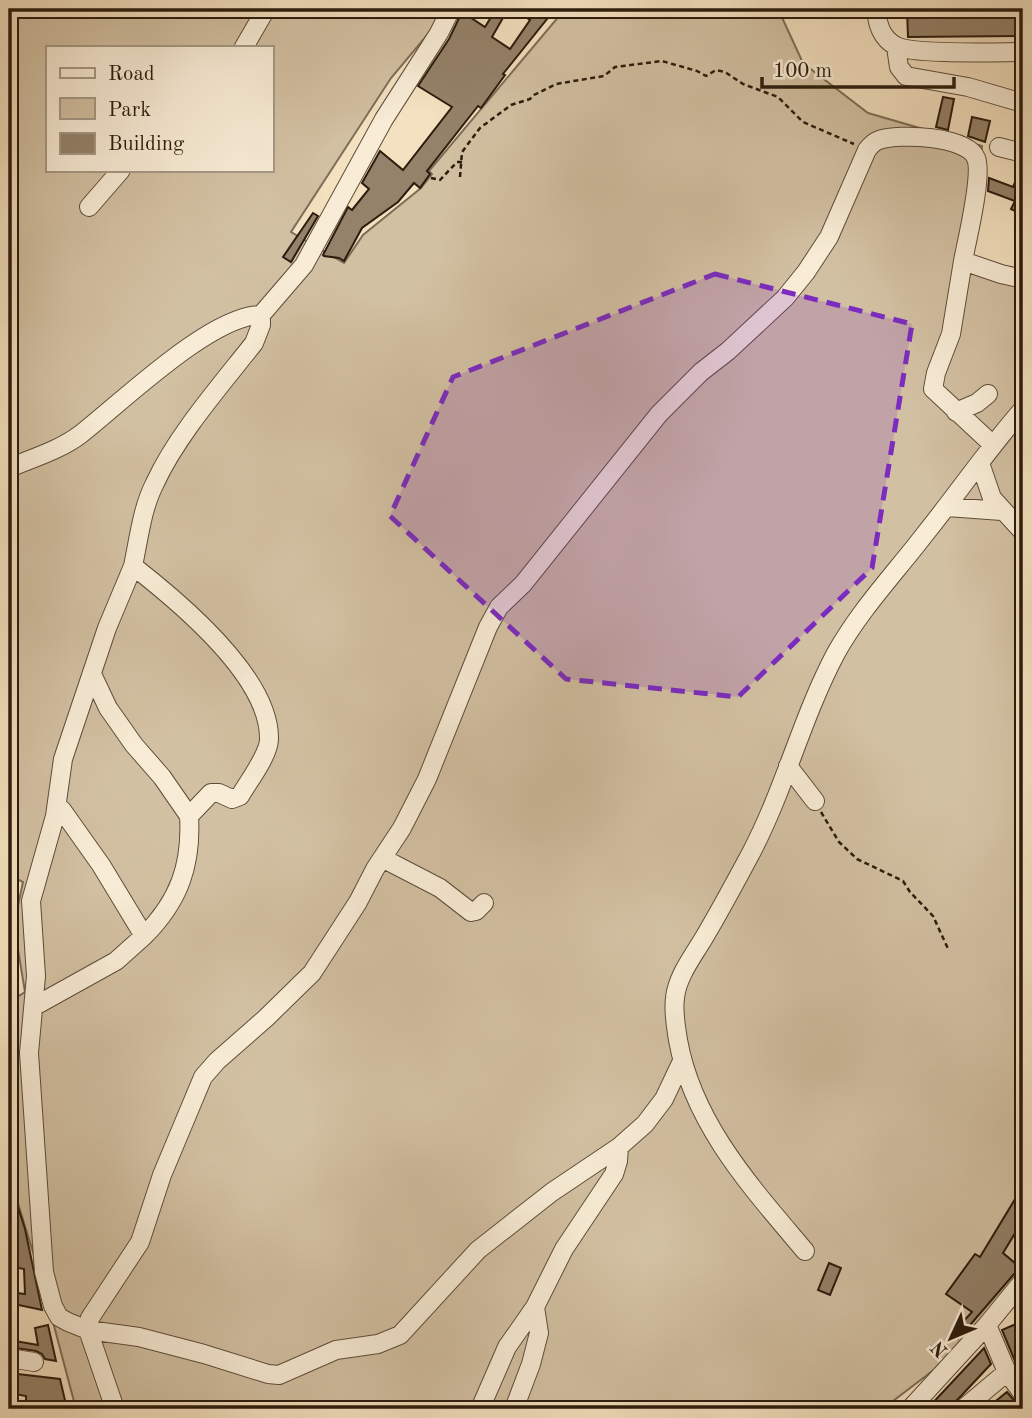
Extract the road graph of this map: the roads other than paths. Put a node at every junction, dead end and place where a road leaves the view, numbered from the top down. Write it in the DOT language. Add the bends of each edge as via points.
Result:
graph roads {
  1 [pos="266,9"];
  2 [pos="451,9"];
  3 [pos="877,9"];
  4 [pos="245,46"];
  5 [pos="896,47"];
  6 [pos="1023,52"];
  7 [pos="1023,103"];
  8 [pos="999,147"];
  9 [pos="1023,153"];
  10 [pos="119,172"];
  11 [pos="89,207"];
  12 [pos="963,261"];
  13 [pos="1023,279"];
  14 [pos="261,315"];
  15 [pos="988,394"];
  16 [pos="1023,409"];
  17 [pos="956,412"];
  18 [pos="993,445"];
  19 [pos="980,463"];
  20 [pos="9,468"];
  21 [pos="947,507"];
  22 [pos="1002,511"];
  23 [pos="1023,532"];
  24 [pos="133,566"];
  25 [pos="92,674"];
  26 [pos="788,766"];
  27 [pos="815,801"];
  28 [pos="57,806"];
  29 [pos="189,816"];
  30 [pos="382,858"];
  31 [pos="484,903"];
  32 [pos="144,936"];
  33 [pos="35,1006"];
  34 [pos="682,1061"];
  35 [pos="619,1147"];
  36 [pos="805,1251"];
  37 [pos="1023,1281"];
  38 [pos="535,1307"];
  39 [pos="987,1325"];
  40 [pos="88,1330"];
  41 [pos="9,1358"];
  42 [pos="34,1362"];
  43 [pos="1007,1372"];
  44 [pos="1023,1394"];
  45 [pos="516,1408"];
  46 [pos="115,1409"];
  47 [pos="480,1409"];
  48 [pos="910,1409"];
  49 [pos="963,1409"];
  1 -- 4 [label="street"];
  2 -- 14 [label="street" via="304,265"];
  3 -- 5 [label="street" via="876,20 884,36"];
  5 -- 6 [label="street"];
  5 -- 7 [label="street" via="899,67 906,76"];
  8 -- 9 [label="street"];
  10 -- 11 [label="street"];
  12 -- 13 [label="street"];
  12 -- 17 [label="street" via="951,334 933,389"];
  12 -- 30 [label="street" via="977,159 957,144 925,137 872,143 829,237 806,272 785,298 659,414 523,584 499,607 427,779"];
  14 -- 20 [label="street" via="247,315 193,345 61,447"];
  14 -- 24 [label="street" via="254,343 154,483"];
  15 -- 17 [label="street"];
  16 -- 18 [label="street"];
  17 -- 18 [label="street"];
  18 -- 19 [label="street"];
  19 -- 21 [label="street"];
  19 -- 22 [label="street" via="986,486"];
  21 -- 22 [label="street"];
  21 -- 26 [label="street" via="838,650"];
  22 -- 23 [label="street"];
  24 -- 25 [label="street"];
  24 -- 29 [label="street" via="195,618 228,654 253,687 266,718 268,745 240,796 232,799 211,793"];
  25 -- 28 [label="street" via="63,759"];
  25 -- 29 [label="street" via="108,708"];
  26 -- 27 [label="street"];
  26 -- 34 [label="street" via="757,842 681,977 675,997"];
  28 -- 32 [label="street" via="101,865"];
  28 -- 33 [label="street" via="31,901"];
  29 -- 32 [label="street" via="189,853 180,888"];
  30 -- 31 [label="street" via="440,888 471,912"];
  30 -- 40 [label="street" via="312,973 203,1077 140,1242 90,1318"];
  32 -- 33 [label="street" via="116,961"];
  33 -- 40 [label="street" via="29,1053 44,1272 59,1317"];
  34 -- 35 [label="street" via="655,1113"];
  34 -- 36 [label="street" via="716,1139"];
  35 -- 38 [label="street" via="614,1174 564,1248"];
  35 -- 40 [label="street" via="478,1250 400,1335 389,1341 336,1350 279,1375 139,1337"];
  37 -- 39 [label="street"];
  38 -- 45 [label="street" via="539,1333"];
  38 -- 47 [label="street" via="507,1347"];
  39 -- 43 [label="street"];
  39 -- 48 [label="street"];
  40 -- 46 [label="street"];
  41 -- 42 [label="street"];
  43 -- 44 [label="street"];
  43 -- 49 [label="street"];
}
